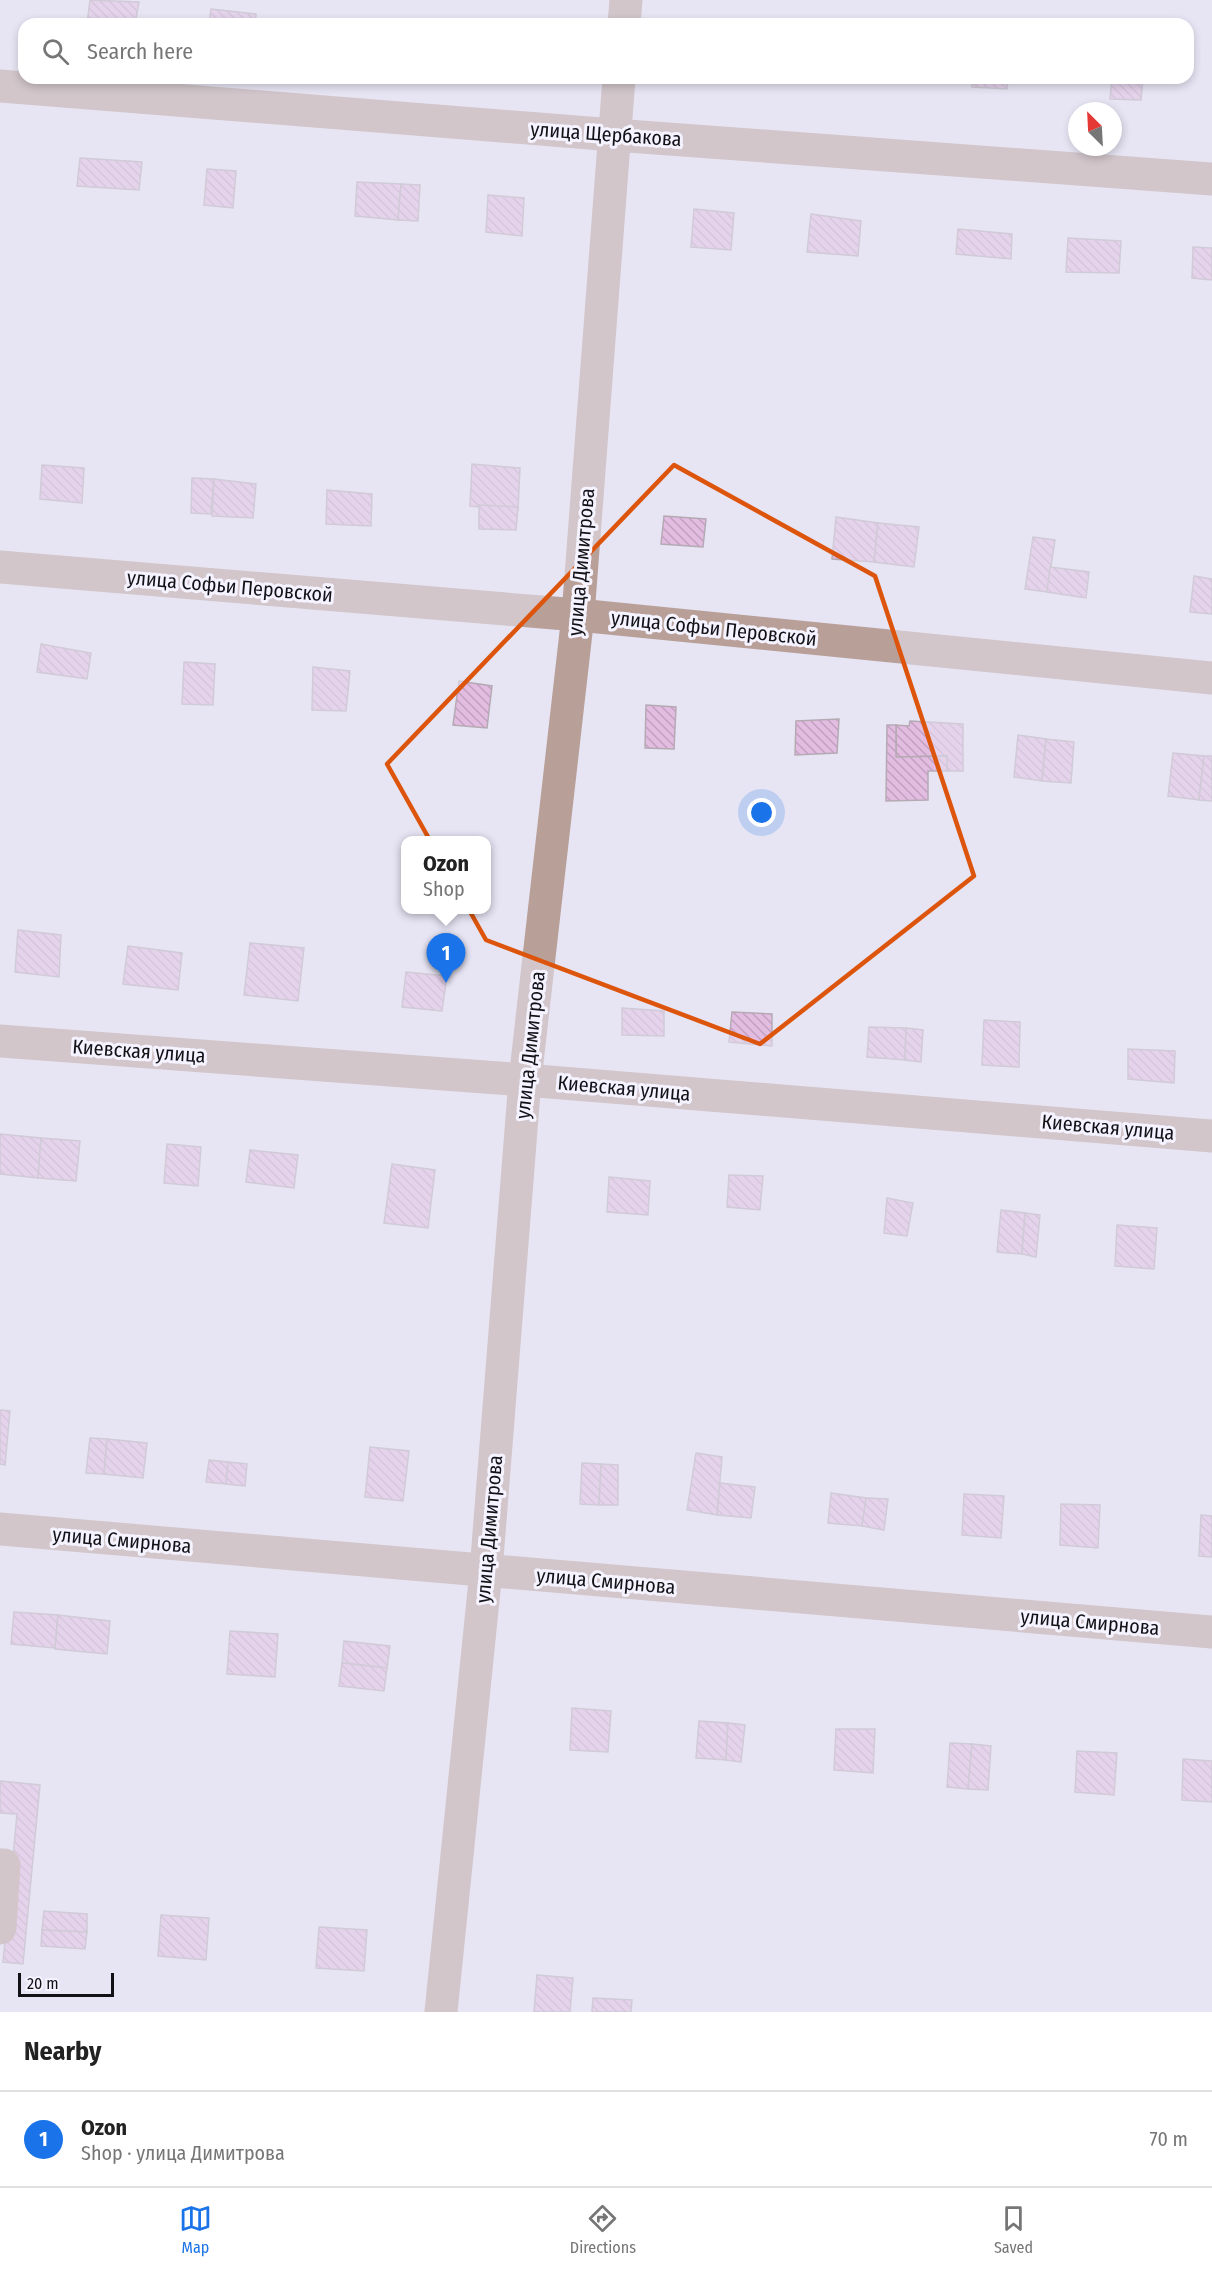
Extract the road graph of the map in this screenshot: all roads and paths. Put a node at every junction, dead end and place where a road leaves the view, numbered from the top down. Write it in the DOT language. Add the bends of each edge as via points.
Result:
graph roads {
  1 [pos="626,0"];
  2 [pos="624,18"];
  3 [pos="618,84"];
  4 [pos="0,86"];
  5 [pos="614,135"];
  6 [pos="1212,179"];
  7 [pos="0,567"];
  8 [pos="578,615"];
  9 [pos="1212,678"];
  10 [pos="0,1041"];
  11 [pos="525,1080"];
  12 [pos="1212,1136"];
  13 [pos="0,1529"];
  14 [pos="486,1571"];
  15 [pos="1212,1632"];
  16 [pos="0,1865"];
  17 [pos="0,1928"];
  18 [pos="441,2012"];
  1 -- 2 [label="street"];
  3 -- 5 [label="street, улица Димитрова"];
  4 -- 5 [label="street, улица Щербакова"];
  5 -- 6 [label="street, улица Щербакова"];
  5 -- 8 [label="street, улица Димитрова"];
  7 -- 8 [label="street, улица Софьи Перовской"];
  8 -- 9 [label="street, улица Софьи Перовской"];
  8 -- 11 [label="street, улица Димитрова"];
  10 -- 11 [label="street, Киевская улица"];
  11 -- 12 [label="street, Киевская улица"];
  11 -- 14 [label="street, улица Димитрова"];
  13 -- 14 [label="street, улица Смирнова"];
  14 -- 15 [label="street, улица Смирнова"];
  14 -- 18 [label="street, улица Димитрова"];
  16 -- 17 [label="street" via="4,1865"];
}
